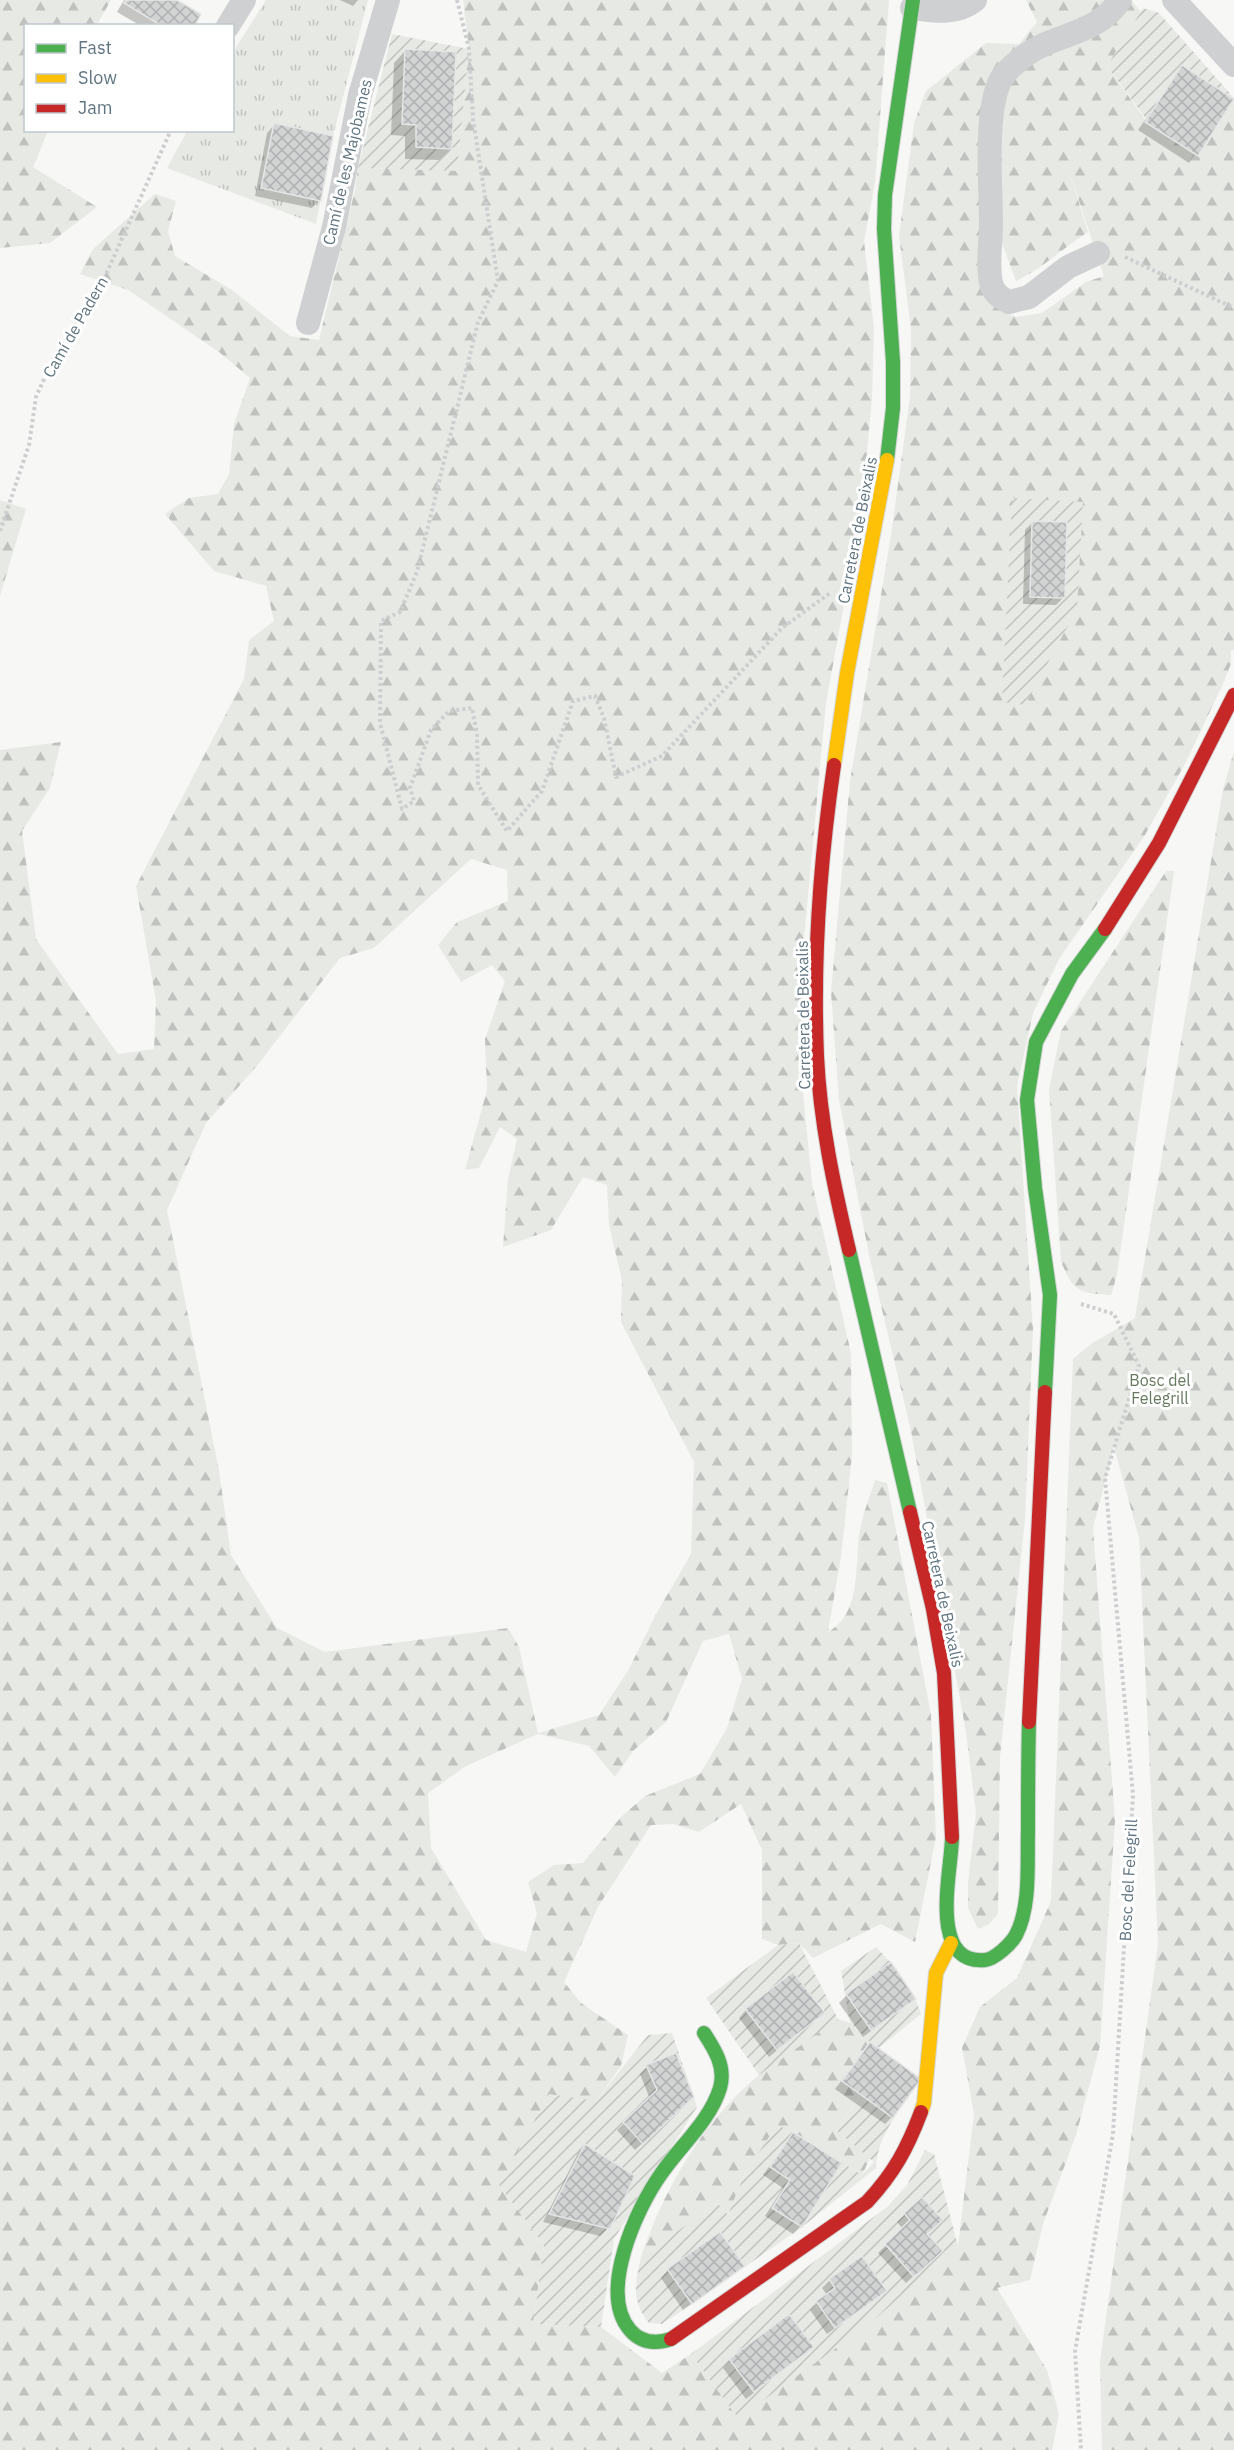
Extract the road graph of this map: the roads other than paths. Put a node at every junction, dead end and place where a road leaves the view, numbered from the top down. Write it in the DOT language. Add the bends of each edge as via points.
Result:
graph roads {
  1 [pos="244,0"];
  2 [pos="388,0"];
  3 [pos="975,0"];
  4 [pos="1120,0"];
  5 [pos="1173,0"];
  6 [pos="912,4"];
  7 [pos="229,24"];
  8 [pos="1234,65"];
  9 [pos="1098,253"];
  10 [pos="308,323"];
  11 [pos="1234,695"];
  12 [pos="951,1943"];
  13 [pos="704,2033"];
  1 -- 7 [label="street"];
  2 -- 10 [label="street, Camí de les Majobames" via="360,95 334,227"];
  3 -- 6 [label="street" via="966,8 943,12"];
  4 -- 9 [label="street" via="1090,28 1050,40 1017,62 1001,79 990,146 989,255 996,295 1009,302 1029,297 1068,267"];
  5 -- 8 [label="street"];
  6 -- 12 [label="main road, Carretera de Beixalis" via="885,195 893,408 887,464 833,769 819,893 817,1057 830,1168 933,1609 944,1673 952,1840 946,1920"];
  11 -- 12 [label="main road" via="1159,843 1117,913 1072,974 1036,1042 1027,1100 1050,1294 1029,1707 1027,1892 1016,1935 1004,1950 986,1959 968,1957"];
  12 -- 13 [label="main road" via="936,1973 924,2103 891,2176 867,2202 679,2337 660,2344 642,2341 626,2329 616,2310 618,2276 631,2233 654,2185 720,2088 722,2062"];
}
